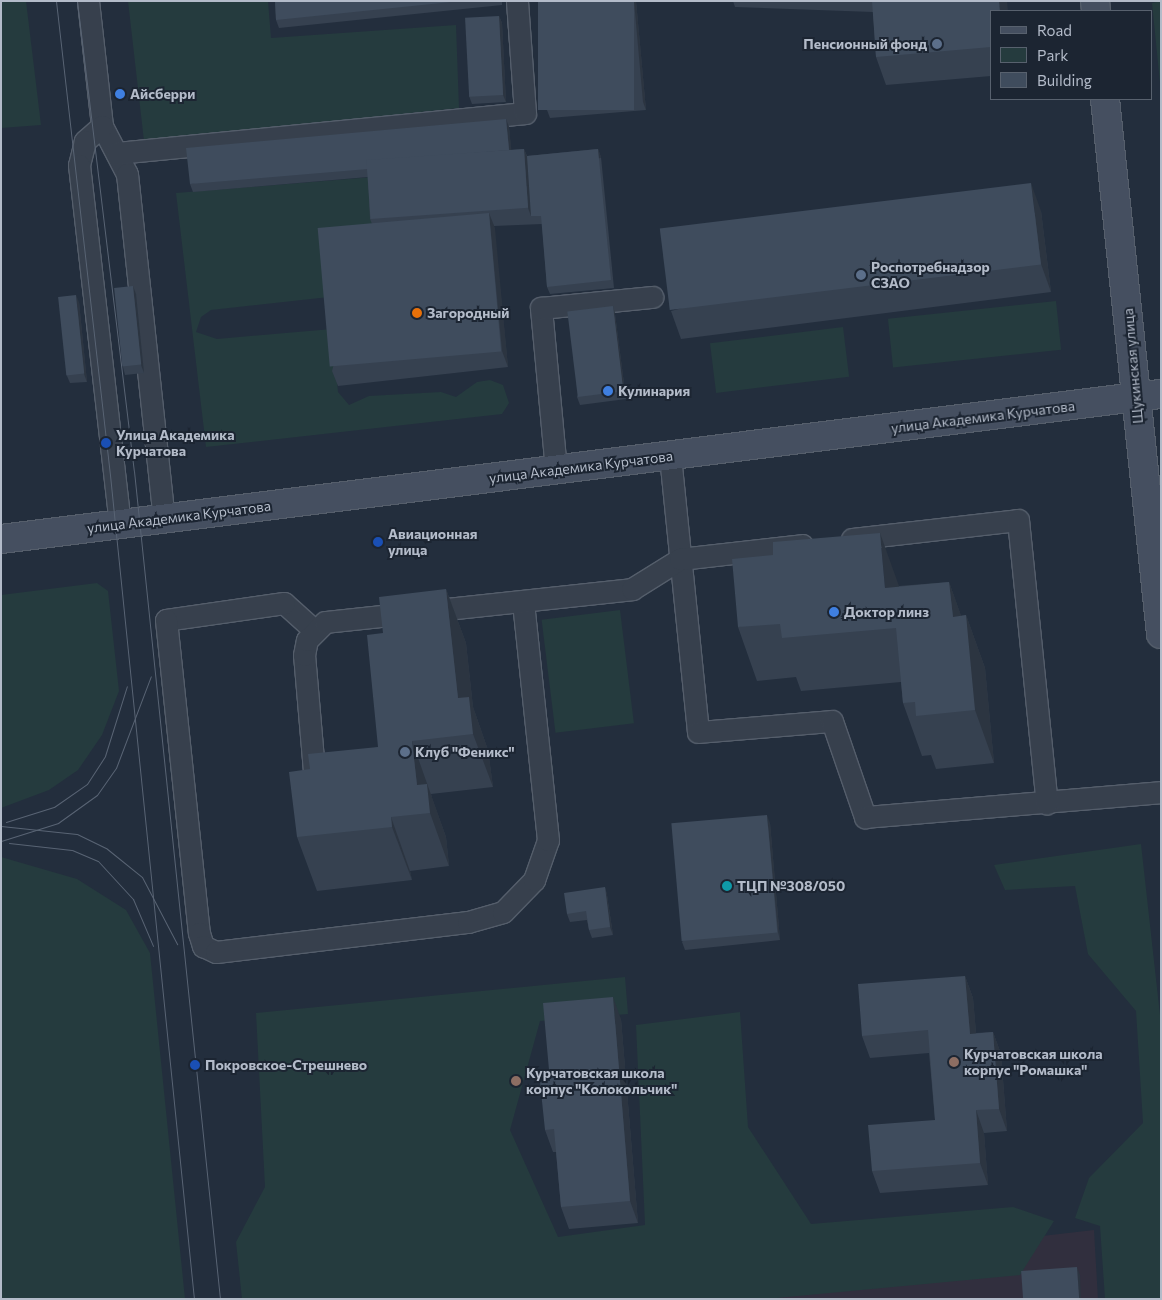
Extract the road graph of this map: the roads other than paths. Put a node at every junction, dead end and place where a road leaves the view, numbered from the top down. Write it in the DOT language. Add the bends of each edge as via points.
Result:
graph roads {
  1 [pos="88,1"];
  2 [pos="517,1"];
  3 [pos="1105,100"];
  4 [pos="102,126"];
  5 [pos="117,154"];
  6 [pos="652,297"];
  7 [pos="1148,396"];
  8 [pos="670,456"];
  9 [pos="556,470"];
  10 [pos="164,520"];
  11 [pos="120,525"];
  12 [pos="1,539"];
  13 [pos="680,559"];
  14 [pos="523,601"];
  15 [pos="314,630"];
  16 [pos="1161,634"];
  17 [pos="314,772"];
  18 [pos="1161,792"];
  19 [pos="1047,804"];
  1 -- 4 [label="lane"];
  2 -- 5 [label="lane" via="525,113"];
  3 -- 7 [label="main road, Щукинская улица"];
  4 -- 5 [label="lane"];
  4 -- 11 [label="lane" via="85,142 79,165"];
  5 -- 10 [label="lane" via="127,174"];
  6 -- 9 [label="lane" via="541,308"];
  7 -- 8 [label="main road, улица Академика Курчатова"];
  7 -- 16 [label="main road, Щукинская улица"];
  8 -- 9 [label="main road, улица Академика Курчатова"];
  8 -- 13 [label="lane"];
  9 -- 10 [label="main road, улица Академика Курчатова"];
  10 -- 11 [label="main road, улица Академика Курчатова"];
  11 -- 12 [label="main road, улица Академика Курчатова"];
  13 -- 14 [label="lane" via="632,589"];
  13 -- 19 [label="lane" via="698,732 832,721 865,817"];
  13 -- 19 [label="lane" via="1018,520"];
  14 -- 15 [label="lane" via="325,622"];
  14 -- 15 [label="lane" via="548,840 534,880 503,912 468,922 216,952 203,946 199,933 166,620 284,603"];
  15 -- 17 [label="lane" via="304,655"];
  18 -- 19 [label="lane"];
}
